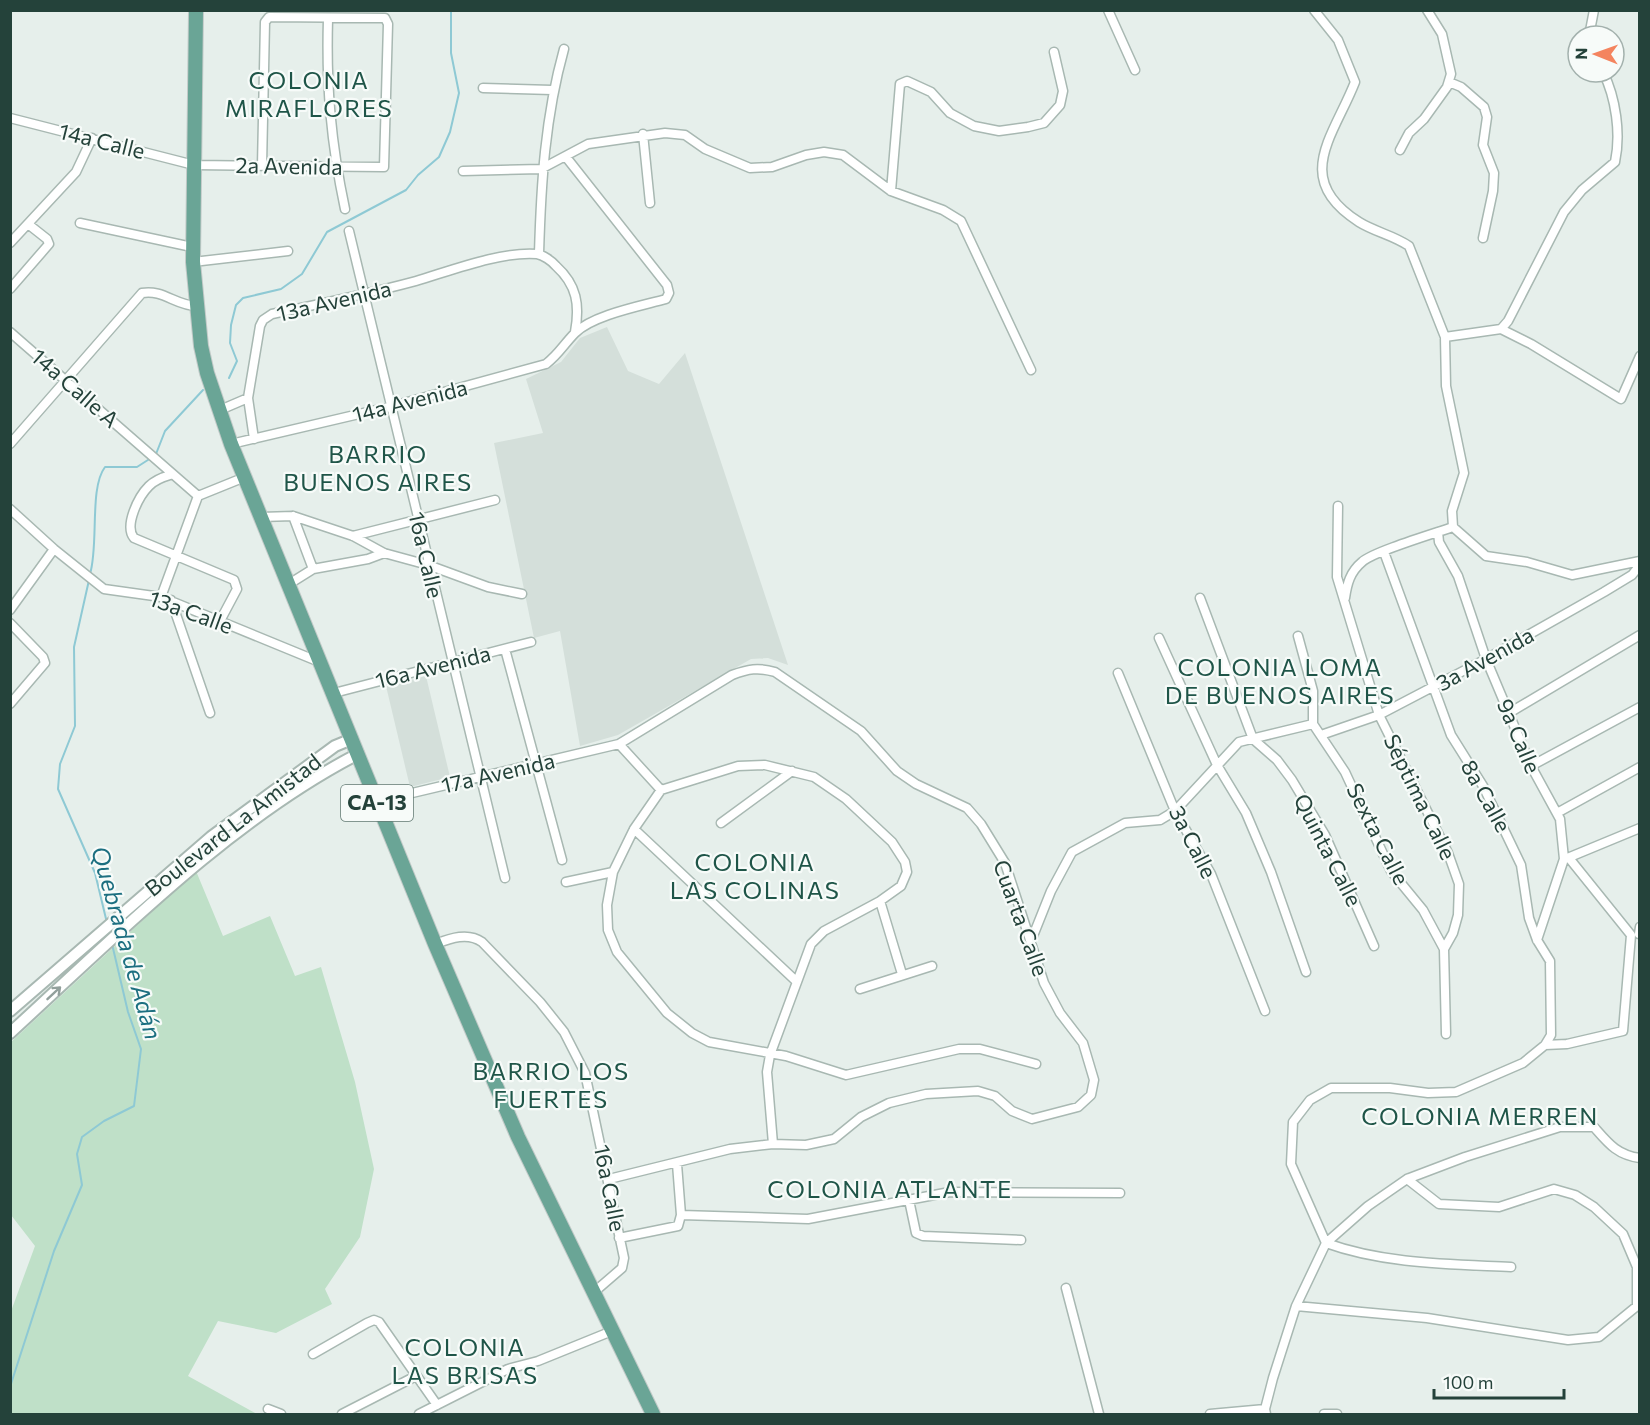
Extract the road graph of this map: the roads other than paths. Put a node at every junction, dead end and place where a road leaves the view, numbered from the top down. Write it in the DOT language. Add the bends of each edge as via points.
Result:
graph roads {
  1 [pos="196,10"];
  2 [pos="1108,10"];
  3 [pos="1314,10"];
  4 [pos="1427,10"];
  5 [pos="328,19"];
  6 [pos="564,49"];
  7 [pos="1054,52"];
  8 [pos="1135,70"];
  9 [pos="1449,82"];
  10 [pos="1609,84"];
  11 [pos="483,88"];
  12 [pos="552,90"];
  13 [pos="10,118"];
  14 [pos="643,134"];
  15 [pos="92,138"];
  16 [pos="1400,150"];
  17 [pos="566,157"];
  18 [pos="194,165"];
  19 [pos="262,166"];
  20 [pos="336,167"];
  21 [pos="541,169"];
  22 [pos="464,171"];
  23 [pos="891,191"];
  24 [pos="650,203"];
  25 [pos="345,209"];
  26 [pos="80,223"];
  27 [pos="28,224"];
  28 [pos="349,231"];
  29 [pos="1483,238"];
  30 [pos="10,243"];
  31 [pos="192,247"];
  32 [pos="288,251"];
  33 [pos="539,254"];
  34 [pos="193,262"];
  35 [pos="10,289"];
  36 [pos="363,295"];
  37 [pos="197,306"];
  38 [pos="1501,329"];
  39 [pos="10,332"];
  40 [pos="575,332"];
  41 [pos="1445,336"];
  42 [pos="1640,356"];
  43 [pos="1031,369"];
  44 [pos="66,381"];
  45 [pos="248,398"];
  46 [pos="389,407"];
  47 [pos="220,410"];
  48 [pos="254,439"];
  49 [pos="10,444"];
  50 [pos="231,444"];
  51 [pos="170,475"];
  52 [pos="245,477"];
  53 [pos="198,496"];
  54 [pos="495,501"];
  55 [pos="1338,506"];
  56 [pos="10,509"];
  57 [pos="293,516"];
  58 [pos="261,517"];
  59 [pos="418,520"];
  60 [pos="1453,527"];
  61 [pos="1438,532"];
  62 [pos="353,536"];
  63 [pos="54,549"];
  64 [pos="1384,552"];
  65 [pos="384,554"];
  66 [pos="177,555"];
  67 [pos="1640,561"];
  68 [pos="428,566"];
  69 [pos="1640,566"];
  70 [pos="313,569"];
  71 [pos="289,584"];
  72 [pos="522,594"];
  73 [pos="161,597"];
  74 [pos="1200,598"];
  75 [pos="171,600"];
  76 [pos="1344,602"];
  77 [pos="10,610"];
  78 [pos="220,621"];
  79 [pos="10,623"];
  80 [pos="1640,634"];
  81 [pos="1298,636"];
  82 [pos="1159,638"];
  83 [pos="531,642"];
  84 [pos="505,649"];
  85 [pos="1486,659"];
  86 [pos="452,662"];
  87 [pos="322,664"];
  88 [pos="763,669"];
  89 [pos="1118,673"];
  90 [pos="1432,687"];
  91 [pos="334,693"];
  92 [pos="10,704"];
  93 [pos="1640,706"];
  94 [pos="210,713"];
  95 [pos="1509,713"];
  96 [pos="1379,715"];
  97 [pos="1314,724"];
  98 [pos="1321,735"];
  99 [pos="1253,738"];
  100 [pos="352,739"];
  101 [pos="619,744"];
  102 [pos="358,754"];
  103 [pos="536,764"];
  104 [pos="1217,765"];
  105 [pos="1531,766"];
  106 [pos="1640,768"];
  107 [pos="792,771"];
  108 [pos="479,776"];
  109 [pos="661,790"];
  110 [pos="377,804"];
  111 [pos="1175,811"];
  112 [pos="1557,813"];
  113 [pos="721,823"];
  114 [pos="1640,828"];
  115 [pos="634,829"];
  116 [pos="1567,858"];
  117 [pos="562,861"];
  118 [pos="613,872"];
  119 [pos="505,878"];
  120 [pos="566,882"];
  121 [pos="880,901"];
  122 [pos="1637,933"];
  123 [pos="1537,940"];
  124 [pos="1031,941"];
  125 [pos="435,944"];
  126 [pos="1374,946"];
  127 [pos="1444,949"];
  128 [pos="932,966"];
  129 [pos="1306,972"];
  130 [pos="902,974"];
  131 [pos="796,981"];
  132 [pos="860,989"];
  133 [pos="10,1011"];
  134 [pos="1265,1011"];
  135 [pos="10,1032"];
  136 [pos="1446,1034"];
  137 [pos="1545,1045"];
  138 [pos="770,1055"];
  139 [pos="1036,1064"];
  140 [pos="773,1144"];
  141 [pos="1640,1158"];
  142 [pos="677,1164"];
  143 [pos="609,1179"];
  144 [pos="1407,1179"];
  145 [pos="1120,1193"];
  146 [pos="909,1200"];
  147 [pos="681,1215"];
  148 [pos="619,1238"];
  149 [pos="1021,1240"];
  150 [pos="1326,1244"];
  151 [pos="1511,1267"];
  152 [pos="1066,1288"];
  153 [pos="593,1293"];
  154 [pos="1296,1306"];
  155 [pos="1638,1307"];
  156 [pos="612,1331"];
  157 [pos="313,1354"];
  158 [pos="416,1376"];
  159 [pos="437,1405"];
  160 [pos="268,1409"];
  161 [pos="1266,1412"];
  162 [pos="281,1414"];
  163 [pos="342,1414"];
  164 [pos="419,1414"];
  165 [pos="653,1414"];
  166 [pos="1099,1414"];
  167 [pos="1210,1414"];
  168 [pos="1324,1414"];
  169 [pos="1337,1414"];
  1 -- 18 [label="main road, CA-13"];
  2 -- 8 [label="street"];
  3 -- 41 [label="street" via="1338,40 1355,82 1322,156 1321,179 1328,193 1358,221 1409,246"];
  4 -- 9 [label="street" via="1448,52"];
  5 -- 19 [label="street" via="268,16 265,22"];
  5 -- 20 [label="street" via="326,79"];
  5 -- 20 [label="street, 2a Avenida" via="384,18 388,24 384,167"];
  6 -- 12 [label="street"];
  7 -- 23 [label="street" via="1063,91 1060,105 1044,123 1028,127 983,129 950,113 931,92 907,81 900,84"];
  9 -- 16 [label="street"];
  9 -- 29 [label="street" via="1484,106 1483,145 1494,173"];
  10 -- 38 [label="street" via="1618,147 1616,162 1582,190 1564,212"];
  11 -- 12 [label="street"];
  12 -- 21 [label="street"];
  13 -- 15 [label="street, 14a Calle"];
  14 -- 17 [label="street" via="588,144"];
  14 -- 23 [label="street" via="685,135 705,149 750,168 772,167 824,152 843,155"];
  14 -- 24 [label="street"];
  15 -- 18 [label="street, 14a Calle"];
  15 -- 27 [label="street" via="76,172"];
  17 -- 21 [label="street"];
  17 -- 40 [label="street" via="667,285 669,293 666,299 606,317"];
  18 -- 19 [label="street, 2a Avenida"];
  18 -- 31 [label="main road, CA-13"];
  19 -- 20 [label="street, 2a Avenida"];
  20 -- 25 [label="street"];
  21 -- 22 [label="street"];
  21 -- 33 [label="street"];
  23 -- 43 [label="street" via="943,210 960,222"];
  26 -- 31 [label="street"];
  27 -- 30 [label="street"];
  27 -- 35 [label="street" via="49,244"];
  28 -- 36 [label="street, 16a Calle"];
  31 -- 34 [label="main road, CA-13"];
  32 -- 34 [label="street"];
  33 -- 36 [label="street, 13a Avenida" via="488,261"];
  33 -- 40 [label="street" via="554,263 576,292"];
  34 -- 37 [label="main road, CA-13"];
  36 -- 45 [label="street, 13a Avenida" via="266,317 260,326"];
  36 -- 46 [label="street, 16a Calle"];
  37 -- 44 [label="street" via="184,306 152,291 142,293"];
  37 -- 47 [label="main road, CA-13" via="203,355"];
  38 -- 41 [label="street"];
  38 -- 42 [label="street" via="1621,399"];
  39 -- 44 [label="street, 14a Calle A"];
  40 -- 46 [label="street, 14a Avenida" via="561,353 546,364"];
  41 -- 60 [label="street" via="1446,386 1464,473 1452,511"];
  44 -- 49 [label="street"];
  44 -- 51 [label="street, 14a Calle A"];
  45 -- 47 [label="street"];
  45 -- 48 [label="street, 13a Avenida"];
  46 -- 48 [label="street, 14a Avenida"];
  46 -- 59 [label="street, 16a Calle"];
  47 -- 50 [label="main road, CA-13"];
  48 -- 50 [label="street, 14a Avenida"];
  50 -- 52 [label="main road, CA-13"];
  51 -- 53 [label="street"];
  51 -- 66 [label="street" via="149,486 140,498 130,533"];
  52 -- 53 [label="street"];
  52 -- 58 [label="main road, CA-13"];
  53 -- 66 [label="street"];
  54 -- 59 [label="street"];
  55 -- 76 [label="street, Séptima Calle" via="1337,577"];
  56 -- 63 [label="street, 13a Calle"];
  57 -- 58 [label="street"];
  57 -- 62 [label="street"];
  57 -- 70 [label="street"];
  58 -- 71 [label="main road, CA-13"];
  59 -- 62 [label="street"];
  59 -- 68 [label="street, 16a Calle"];
  60 -- 61 [label="street"];
  60 -- 67 [label="street" via="1486,556 1572,575"];
  61 -- 64 [label="street"];
  61 -- 85 [label="street, 9a Calle" via="1442,549 1458,576"];
  62 -- 65 [label="street"];
  63 -- 73 [label="street, 13a Calle" via="104,589"];
  63 -- 77 [label="street"];
  64 -- 76 [label="street" via="1369,556 1353,572"];
  64 -- 90 [label="street, 8a Calle"];
  65 -- 68 [label="street"];
  65 -- 70 [label="street"];
  66 -- 73 [label="street"];
  66 -- 78 [label="street" via="234,580 237,589"];
  68 -- 72 [label="street" via="488,588"];
  68 -- 86 [label="street, 16a Calle"];
  69 -- 85 [label="street, 3a Avenida" via="1632,575"];
  70 -- 71 [label="street"];
  71 -- 87 [label="main road, CA-13"];
  73 -- 75 [label="street, 13a Calle"];
  74 -- 99 [label="street, Quinta Calle"];
  75 -- 78 [label="street, 13a Calle"];
  75 -- 94 [label="street"];
  76 -- 96 [label="street, Séptima Calle"];
  78 -- 87 [label="street, 13a Calle"];
  79 -- 92 [label="street" via="45,663"];
  80 -- 95 [label="street"];
  81 -- 97 [label="street" via="1313,691"];
  82 -- 104 [label="street"];
  83 -- 84 [label="street, 16a Avenida"];
  84 -- 86 [label="street, 16a Avenida"];
  84 -- 103 [label="street"];
  85 -- 90 [label="street, 3a Avenida"];
  85 -- 95 [label="street, 9a Calle"];
  86 -- 91 [label="street, 16a Avenida"];
  86 -- 108 [label="street, 16a Calle"];
  87 -- 91 [label="main road, CA-13"];
  88 -- 101 [label="street, 17a Avenida" via="750,668 732,675"];
  88 -- 124 [label="street, Cuarta Calle" via="775,672 861,731 897,771 916,784 968,808 1005,863"];
  89 -- 111 [label="street, 3a Calle"];
  90 -- 96 [label="street, 3a Avenida"];
  90 -- 123 [label="street, 8a Calle" via="1451,735 1483,786 1521,865 1529,918"];
  91 -- 100 [label="main road, CA-13"];
  93 -- 105 [label="street"];
  95 -- 105 [label="street, 9a Calle"];
  96 -- 98 [label="street, 3a Avenida"];
  96 -- 127 [label="street, Séptima Calle" via="1457,876 1458,915"];
  97 -- 98 [label="street, Sexta Calle"];
  97 -- 99 [label="street"];
  98 -- 127 [label="street, Sexta Calle" via="1346,772 1392,871 1423,910"];
  99 -- 104 [label="street" via="1239,742"];
  99 -- 126 [label="street, Quinta Calle" via="1282,766 1325,835"];
  100 -- 102 [label="main road, CA-13"];
  100 -- 133 [label="street, Boulevard La Amistad" via="329,750 211,837"];
  101 -- 103 [label="street, 17a Avenida"];
  101 -- 109 [label="street"];
  102 -- 110 [label="main road, CA-13"];
  135 -- 102 [label="street, Boulevard La Amistad, one-way" via="218,848 303,787"];
  103 -- 108 [label="street, 17a Avenida"];
  103 -- 117 [label="street"];
  104 -- 111 [label="street"];
  104 -- 129 [label="street" via="1246,813"];
  105 -- 112 [label="street, 9a Calle"];
  106 -- 112 [label="street"];
  107 -- 109 [label="street" via="765,765 738,766"];
  107 -- 113 [label="street"];
  107 -- 121 [label="street" via="814,777 846,799 892,842 907,872 901,886"];
  108 -- 110 [label="street, 17a Avenida"];
  108 -- 119 [label="street, 16a Calle"];
  109 -- 115 [label="street"];
  110 -- 125 [label="main road, CA-13"];
  111 -- 124 [label="street" via="1160,820 1125,823 1072,852"];
  111 -- 134 [label="street, 3a Calle" via="1211,873"];
  112 -- 116 [label="street, 9a Calle"];
  114 -- 116 [label="street"];
  115 -- 118 [label="street"];
  115 -- 131 [label="street"];
  116 -- 122 [label="street"];
  116 -- 123 [label="street, 9a Calle"];
  118 -- 120 [label="street"];
  118 -- 138 [label="street" via="607,905 608,930 617,952 641,984 692,1033 709,1042"];
  121 -- 130 [label="street"];
  121 -- 131 [label="street" via="824,931 811,944"];
  122 -- 137 [label="street" via="1623,1031"];
  123 -- 137 [label="street, 8a Calle" via="1550,961 1551,1035"];
  124 -- 140 [label="street, Cuarta Calle" via="1044,982 1090,1060 1094,1080 1091,1095 1078,1107 1032,1119 1012,1111 995,1096 978,1091 926,1094 889,1103 861,1117 834,1138 806,1145"];
  125 -- 143 [label="street, 16a Calle" via="457,937 475,937 564,1032 585,1073"];
  125 -- 153 [label="main road, CA-13" via="518,1137"];
  127 -- 136 [label="street, Sexta Calle"];
  128 -- 130 [label="street"];
  130 -- 132 [label="street"];
  131 -- 138 [label="street"];
  137 -- 150 [label="street" via="1523,1063 1456,1092 1330,1088 1310,1100 1293,1122 1291,1164"];
  138 -- 139 [label="street" via="786,1056 846,1075 959,1049 980,1049"];
  138 -- 140 [label="street" via="767,1072"];
  140 -- 142 [label="street" via="700,1155"];
  141 -- 144 [label="street" via="1614,1150 1594,1127 1560,1127"];
  142 -- 143 [label="street"];
  142 -- 147 [label="street"];
  143 -- 148 [label="street, 16a Calle"];
  144 -- 150 [label="street" via="1368,1206"];
  144 -- 155 [label="street" via="1439,1204 1499,1207 1554,1189 1575,1195 1623,1234 1637,1267"];
  145 -- 146 [label="street" via="950,1192"];
  146 -- 147 [label="street" via="808,1219"];
  146 -- 149 [label="street" via="916,1233 923,1236"];
  147 -- 148 [label="street" via="675,1227"];
  148 -- 153 [label="street, 16a Calle" via="622,1268"];
  150 -- 151 [label="street" via="1383,1257"];
  150 -- 154 [label="street"];
  152 -- 166 [label="street"];
  153 -- 156 [label="main road, CA-13"];
  154 -- 155 [label="street" via="1427,1318 1568,1340 1599,1337"];
  154 -- 161 [label="street"];
  156 -- 159 [label="street" via="508,1369"];
  156 -- 165 [label="main road, CA-13"];
  157 -- 158 [label="street" via="374,1320 384,1328"];
  158 -- 159 [label="street"];
  158 -- 163 [label="street"];
  159 -- 164 [label="street"];
  160 -- 162 [label="street"];
  161 -- 167 [label="street"];
  168 -- 169 [label="street"];
}
